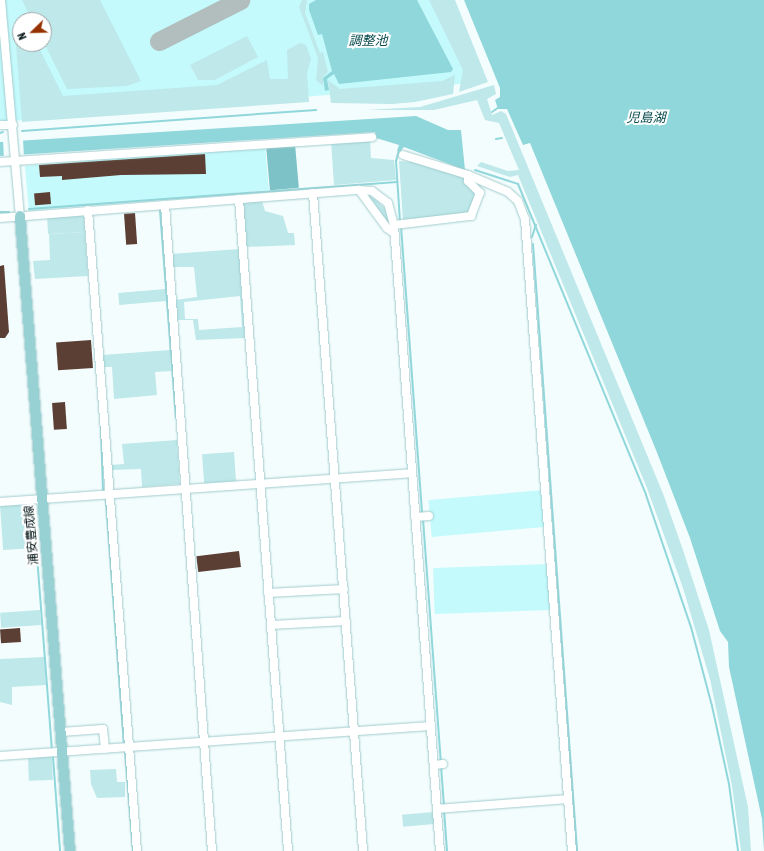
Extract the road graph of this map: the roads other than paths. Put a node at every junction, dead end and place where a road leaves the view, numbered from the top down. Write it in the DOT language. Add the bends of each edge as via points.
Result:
graph roads {
  1 [pos="1,0"];
  2 [pos="0,125"];
  3 [pos="13,125"];
  4 [pos="372,137"];
  5 [pos="403,155"];
  6 [pos="16,160"];
  7 [pos="0,162"];
  8 [pos="468,175"];
  9 [pos="359,190"];
  10 [pos="313,193"];
  11 [pos="239,199"];
  12 [pos="165,205"];
  13 [pos="88,210"];
  14 [pos="20,216"];
  15 [pos="0,218"];
  16 [pos="397,226"];
  17 [pos="411,473"];
  18 [pos="335,478"];
  19 [pos="260,484"];
  20 [pos="185,489"];
  21 [pos="109,495"];
  22 [pos="42,499"];
  23 [pos="0,502"];
  24 [pos="344,589"];
  25 [pos="268,593"];
  26 [pos="346,621"];
  27 [pos="271,625"];
  28 [pos="430,726"];
  29 [pos="61,732"];
  30 [pos="354,732"];
  31 [pos="279,737"];
  32 [pos="204,742"];
  33 [pos="129,747"];
  34 [pos="105,749"];
  35 [pos="62,753"];
  36 [pos="0,756"];
  37 [pos="568,799"];
  38 [pos="442,809"];
  39 [pos="70,851"];
  40 [pos="137,851"];
  41 [pos="212,851"];
  42 [pos="288,851"];
  43 [pos="363,851"];
  44 [pos="440,851"];
  45 [pos="572,851"];
  1 -- 3 [label="street"];
  2 -- 3 [label="street"];
  3 -- 6 [label="street"];
  4 -- 6 [label="street"];
  5 -- 8 [label="street"];
  6 -- 7 [label="street"];
  6 -- 14 [label="street"];
  8 -- 16 [label="street" via="468,181 480,193 471,216"];
  8 -- 37 [label="street" via="514,195 528,231"];
  9 -- 10 [label="street"];
  9 -- 16 [label="street" via="387,228"];
  9 -- 16 [label="street" via="372,191 381,196 388,203"];
  10 -- 11 [label="street"];
  10 -- 18 [label="street"];
  11 -- 12 [label="street"];
  11 -- 19 [label="street"];
  12 -- 13 [label="street"];
  12 -- 20 [label="street"];
  13 -- 14 [label="street"];
  13 -- 21 [label="street"];
  14 -- 15 [label="street"];
  14 -- 22 [label="main road, 浦安豊成線"];
  16 -- 17 [label="street"];
  17 -- 18 [label="street"];
  17 -- 28 [label="street" via="422,517"];
  18 -- 19 [label="street"];
  18 -- 24 [label="street"];
  19 -- 20 [label="street"];
  19 -- 25 [label="street"];
  20 -- 21 [label="street"];
  20 -- 32 [label="street"];
  21 -- 22 [label="street"];
  21 -- 33 [label="street"];
  22 -- 23 [label="street"];
  22 -- 29 [label="main road, 浦安豊成線"];
  24 -- 25 [label="street"];
  24 -- 26 [label="street"];
  25 -- 27 [label="street"];
  26 -- 27 [label="street"];
  26 -- 30 [label="street"];
  27 -- 31 [label="street"];
  28 -- 30 [label="street"];
  28 -- 38 [label="street" via="438,764"];
  29 -- 34 [label="street" via="104,730"];
  29 -- 35 [label="main road, 浦安豊成線"];
  30 -- 31 [label="street"];
  30 -- 43 [label="street"];
  31 -- 32 [label="street"];
  31 -- 42 [label="street"];
  32 -- 33 [label="street"];
  32 -- 41 [label="street"];
  33 -- 34 [label="street"];
  33 -- 40 [label="street"];
  34 -- 35 [label="street"];
  35 -- 36 [label="street"];
  35 -- 39 [label="main road, 浦安豊成線"];
  37 -- 38 [label="street"];
  37 -- 45 [label="street"];
  38 -- 44 [label="street"];
}
